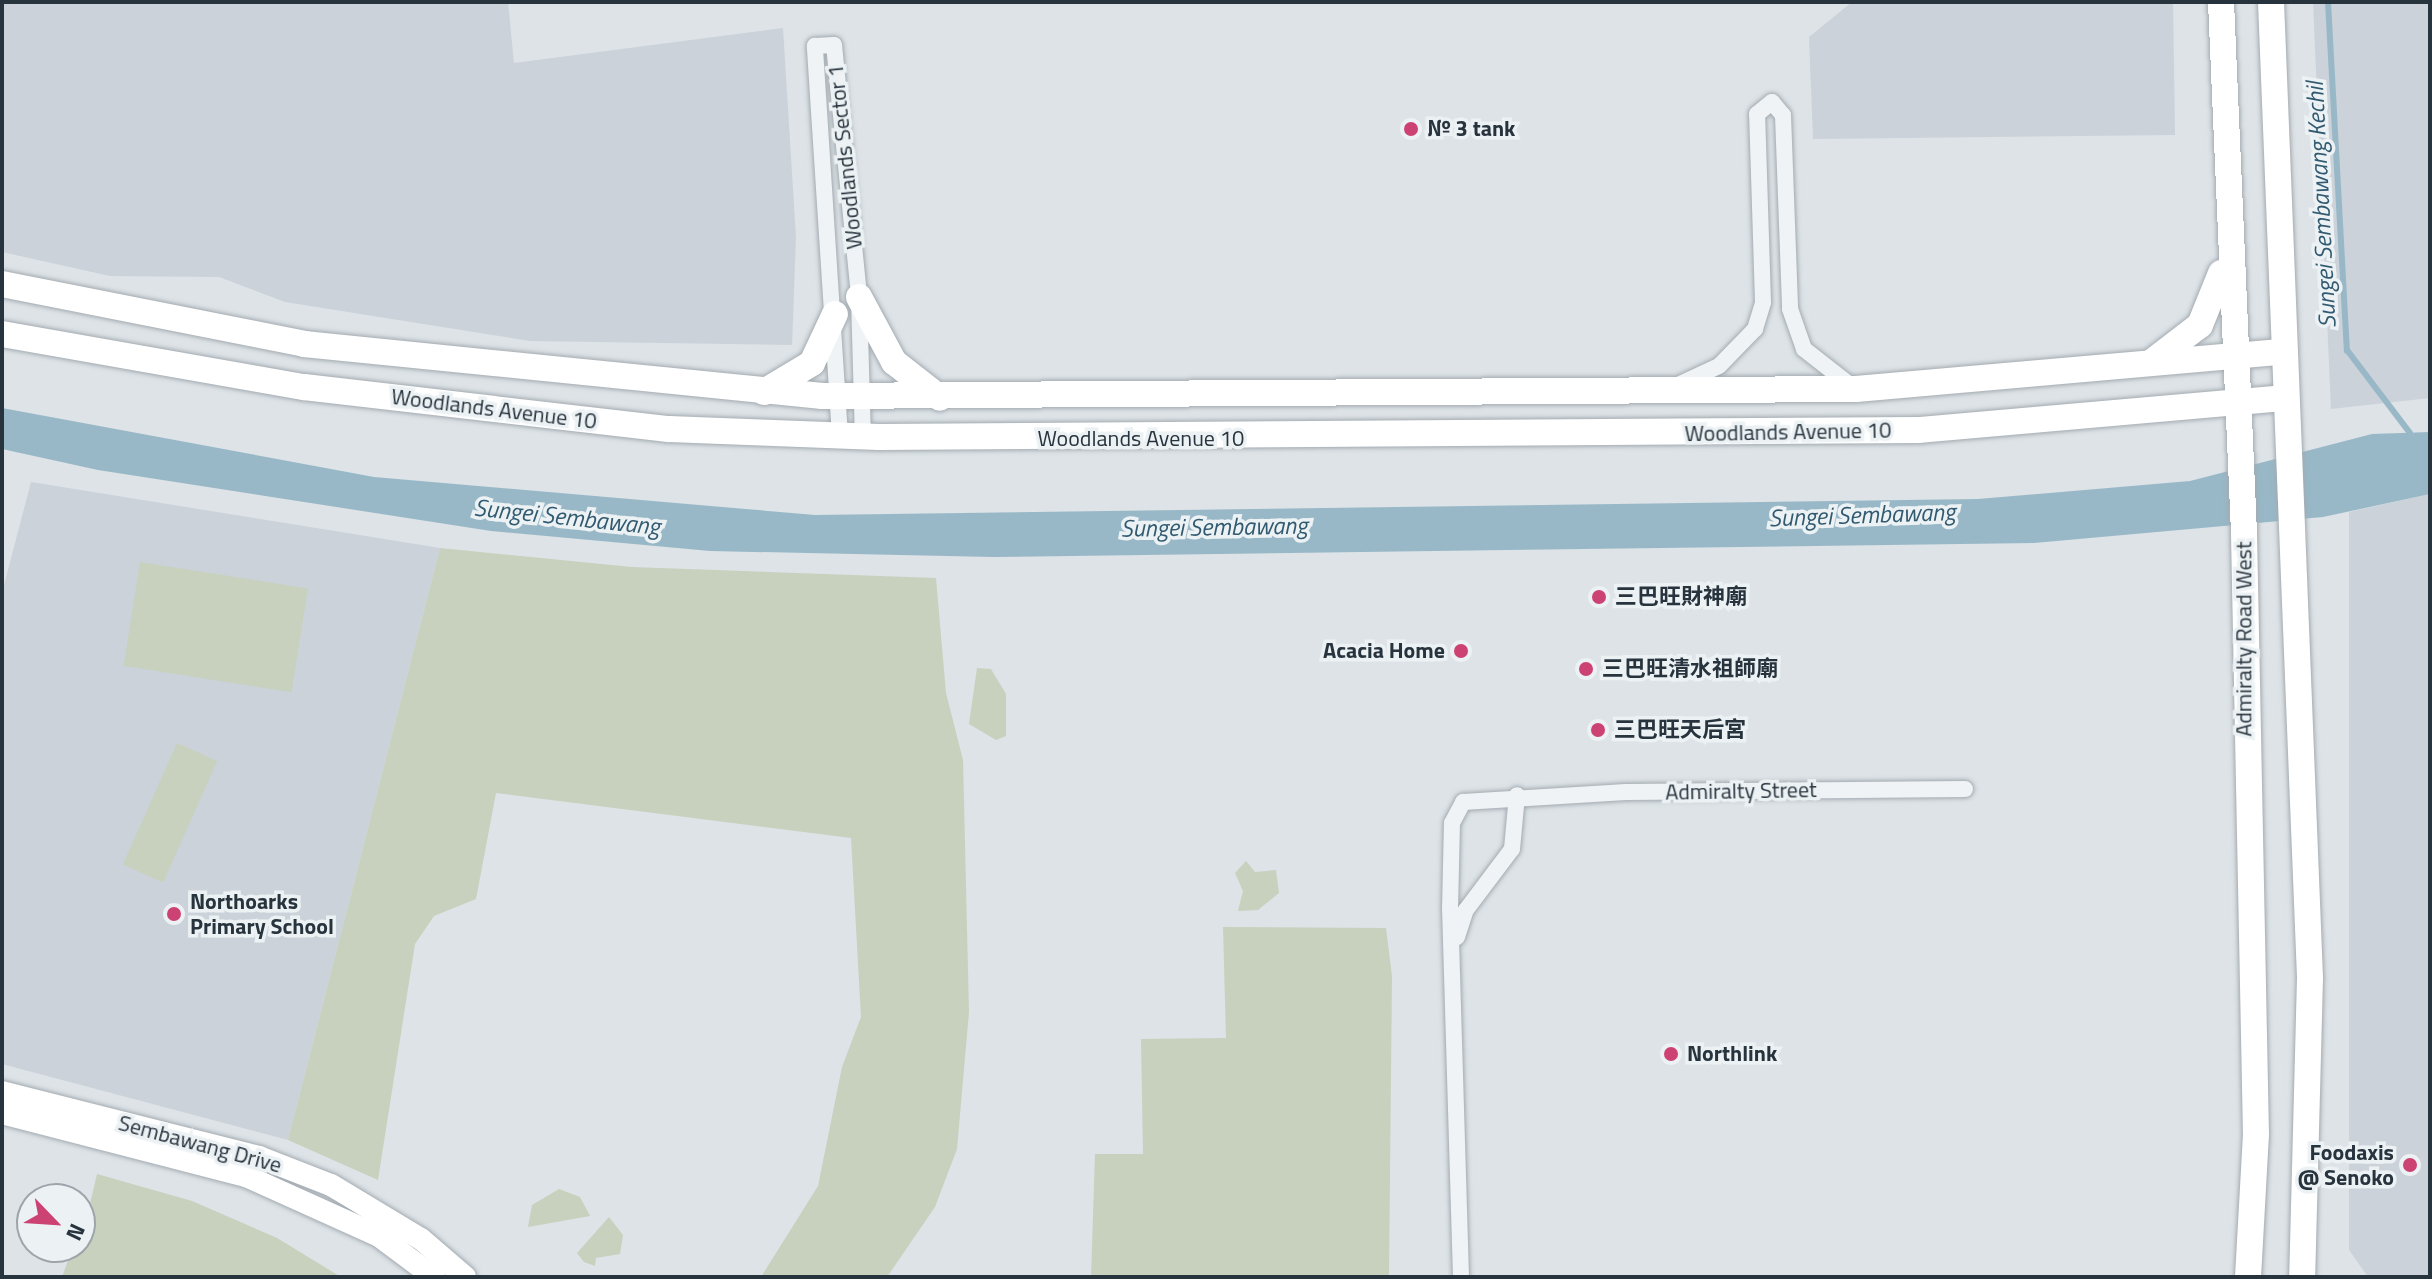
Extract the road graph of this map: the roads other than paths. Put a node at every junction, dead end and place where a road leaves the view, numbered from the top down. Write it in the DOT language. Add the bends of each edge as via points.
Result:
graph roads {
  1 [pos="2221,2"];
  2 [pos="2271,2"];
  3 [pos="2228,246"];
  4 [pos="2,284"];
  5 [pos="859,297"];
  6 [pos="835,314"];
  7 [pos="2,334"];
  8 [pos="2283,352"];
  9 [pos="2231,355"];
  10 [pos="2151,363"];
  11 [pos="1856,389"];
  12 [pos="1665,391"];
  13 [pos="764,392"];
  14 [pos="851,396"];
  15 [pos="940,398"];
  16 [pos="2285,398"];
  17 [pos="2238,399"];
  18 [pos="852,436"];
  19 [pos="1965,789"];
  20 [pos="1517,795"];
  21 [pos="1455,942"];
  22 [pos="2,1092"];
  23 [pos="2,1113"];
  24 [pos="434,1277"];
  25 [pos="465,1277"];
  26 [pos="1461,1277"];
  27 [pos="2248,1277"];
  28 [pos="2302,1277"];
  1 -- 3 [label="main road, Admiralty Road West"];
  2 -- 8 [label="main road"];
  3 -- 9 [label="main road, Admiralty Road West"];
  3 -- 10 [label="main road" via="2210,310 2186,340"];
  4 -- 13 [label="main road, Woodlands Avenue 10" via="304,344"];
  5 -- 6 [label="street, Woodlands Sector 1" via="834,45 815,46"];
  5 -- 14 [label="street, Woodlands Sector 1"];
  5 -- 15 [label="main road" via="887,353"];
  6 -- 13 [label="main road" via="812,363"];
  6 -- 14 [label="street, Woodlands Sector 1"];
  7 -- 18 [label="main road, Woodlands Avenue 10" via="304,387 669,429"];
  8 -- 9 [label="main road, Woodlands Avenue 10"];
  8 -- 16 [label="main road"];
  9 -- 10 [label="main road, Woodlands Avenue 10"];
  9 -- 17 [label="main road, Admiralty Road West"];
  10 -- 11 [label="main road, Woodlands Avenue 10"];
  11 -- 12 [label="main road, Woodlands Avenue 10"];
  11 -- 12 [label="street" via="1804,349 1790,309 1783,115 1772,102 1757,114 1763,302 1755,329 1719,366"];
  12 -- 15 [label="main road, Woodlands Avenue 10"];
  13 -- 14 [label="main road, Woodlands Avenue 10"];
  14 -- 15 [label="main road, Woodlands Avenue 10"];
  14 -- 18 [label="street, Woodlands Sector 1"];
  14 -- 18 [label="street, Woodlands Sector 1"];
  16 -- 17 [label="main road, Woodlands Avenue 10"];
  16 -- 28 [label="main road" via="2310,978"];
  17 -- 18 [label="main road, Woodlands Avenue 10" via="1919,430"];
  17 -- 27 [label="main road, Admiralty Road West" via="2256,1134"];
  19 -- 20 [label="street, Admiralty Street"];
  20 -- 21 [label="street, Admiralty Street" via="1512,849 1466,910"];
  20 -- 21 [label="street, Admiralty Street" via="1471,798 1457,809 1450,839"];
  21 -- 26 [label="street, Admiralty Street"];
  22 -- 25 [label="main road, Sembawang Drive" via="303,1174 398,1224"];
  23 -- 24 [label="main road, Sembawang Drive" via="246,1176 379,1236"];
}
